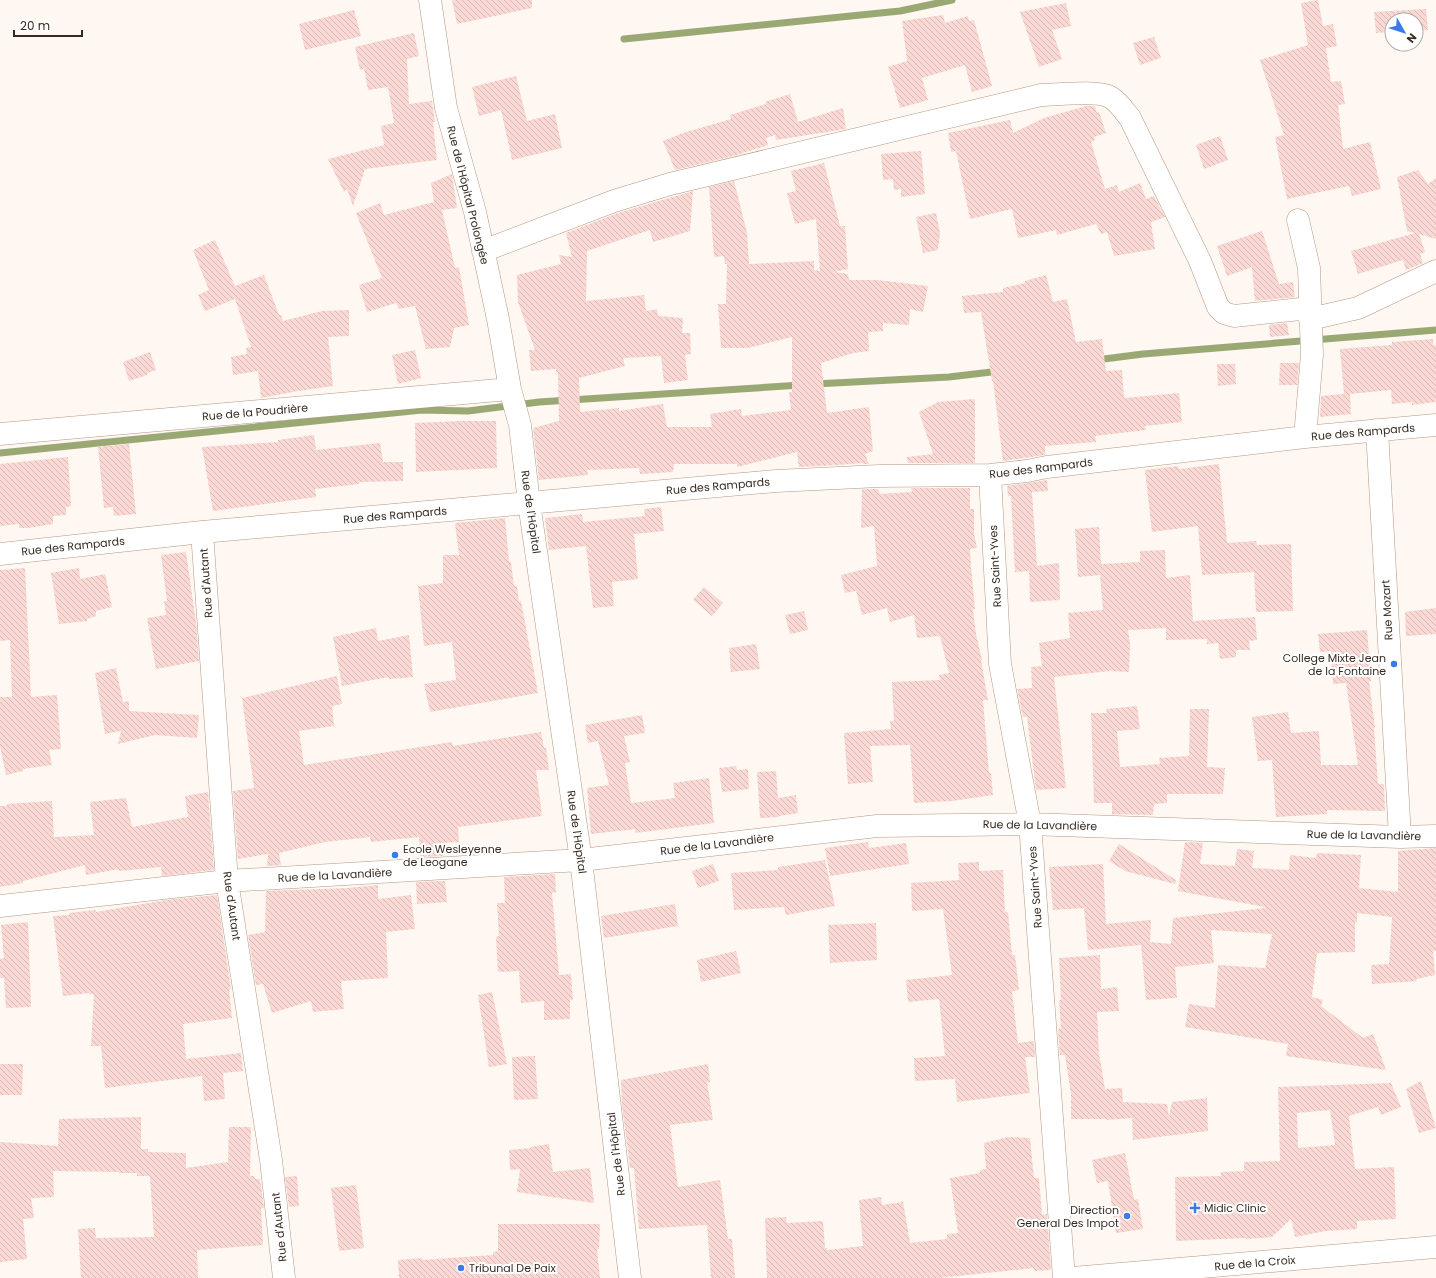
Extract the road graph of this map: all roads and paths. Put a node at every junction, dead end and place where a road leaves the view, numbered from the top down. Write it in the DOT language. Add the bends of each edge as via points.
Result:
graph roads {
  1 [pos="430,0"];
  2 [pos="1298,220"];
  3 [pos="483,250"];
  4 [pos="1436,271"];
  5 [pos="1310,314"];
  6 [pos="510,389"];
  7 [pos="1436,425"];
  8 [pos="1376,430"];
  9 [pos="0,434"];
  10 [pos="1305,437"];
  11 [pos="990,474"];
  12 [pos="529,503"];
  13 [pos="202,532"];
  14 [pos="0,554"];
  15 [pos="1030,824"];
  16 [pos="1436,836"];
  17 [pos="1400,837"];
  18 [pos="581,860"];
  19 [pos="227,881"];
  20 [pos="0,906"];
  21 [pos="1436,1247"];
  22 [pos="284,1278"];
  23 [pos="630,1278"];
  24 [pos="1064,1278"];
  25 [pos="1074,1278"];
  1 -- 3 [label="street, Rue de l'Hôpital Prolongée" via="446,108"];
  2 -- 5 [label="street" via="1309,268"];
  3 -- 5 [label="street" via="614,201 670,184 1041,95 1100,94 1110,97 1130,118 1200,261 1218,307 1224,313 1234,316"];
  3 -- 6 [label="street, Rue de l'Hôpital Prolongée"];
  4 -- 5 [label="street" via="1358,308"];
  5 -- 10 [label="street" via="1312,355"];
  6 -- 9 [label="street, Rue de la Poudrière"];
  6 -- 12 [label="street, Rue de l'Hôpital" via="520,425"];
  7 -- 8 [label="street, Rue des Rampards"];
  8 -- 10 [label="street, Rue des Rampards"];
  8 -- 17 [label="street, Rue Mozart"];
  10 -- 11 [label="street, Rue des Rampards"];
  11 -- 12 [label="street, Rue des Rampards" via="776,481"];
  11 -- 15 [label="street, Rue Saint-Yves" via="1000,664"];
  12 -- 13 [label="street, Rue des Rampards"];
  12 -- 18 [label="street, Rue de l'Hôpital"];
  13 -- 14 [label="street, Rue des Rampards"];
  13 -- 19 [label="street, Rue d'Autant"];
  15 -- 17 [label="street, Rue de la Lavandière"];
  15 -- 18 [label="street, Rue de la Lavandière" via="877,826"];
  15 -- 24 [label="street, Rue Saint-Yves"];
  16 -- 17 [label="street, Rue de la Lavandière"];
  18 -- 19 [label="street, Rue de la Lavandière"];
  18 -- 23 [label="street, Rue de l'Hôpital"];
  19 -- 20 [label="street, Rue de la Lavandière"];
  19 -- 22 [label="street, Rue d'Autant" via="271,1160"];
  21 -- 25 [label="street, Rue de la Croix"];
}
